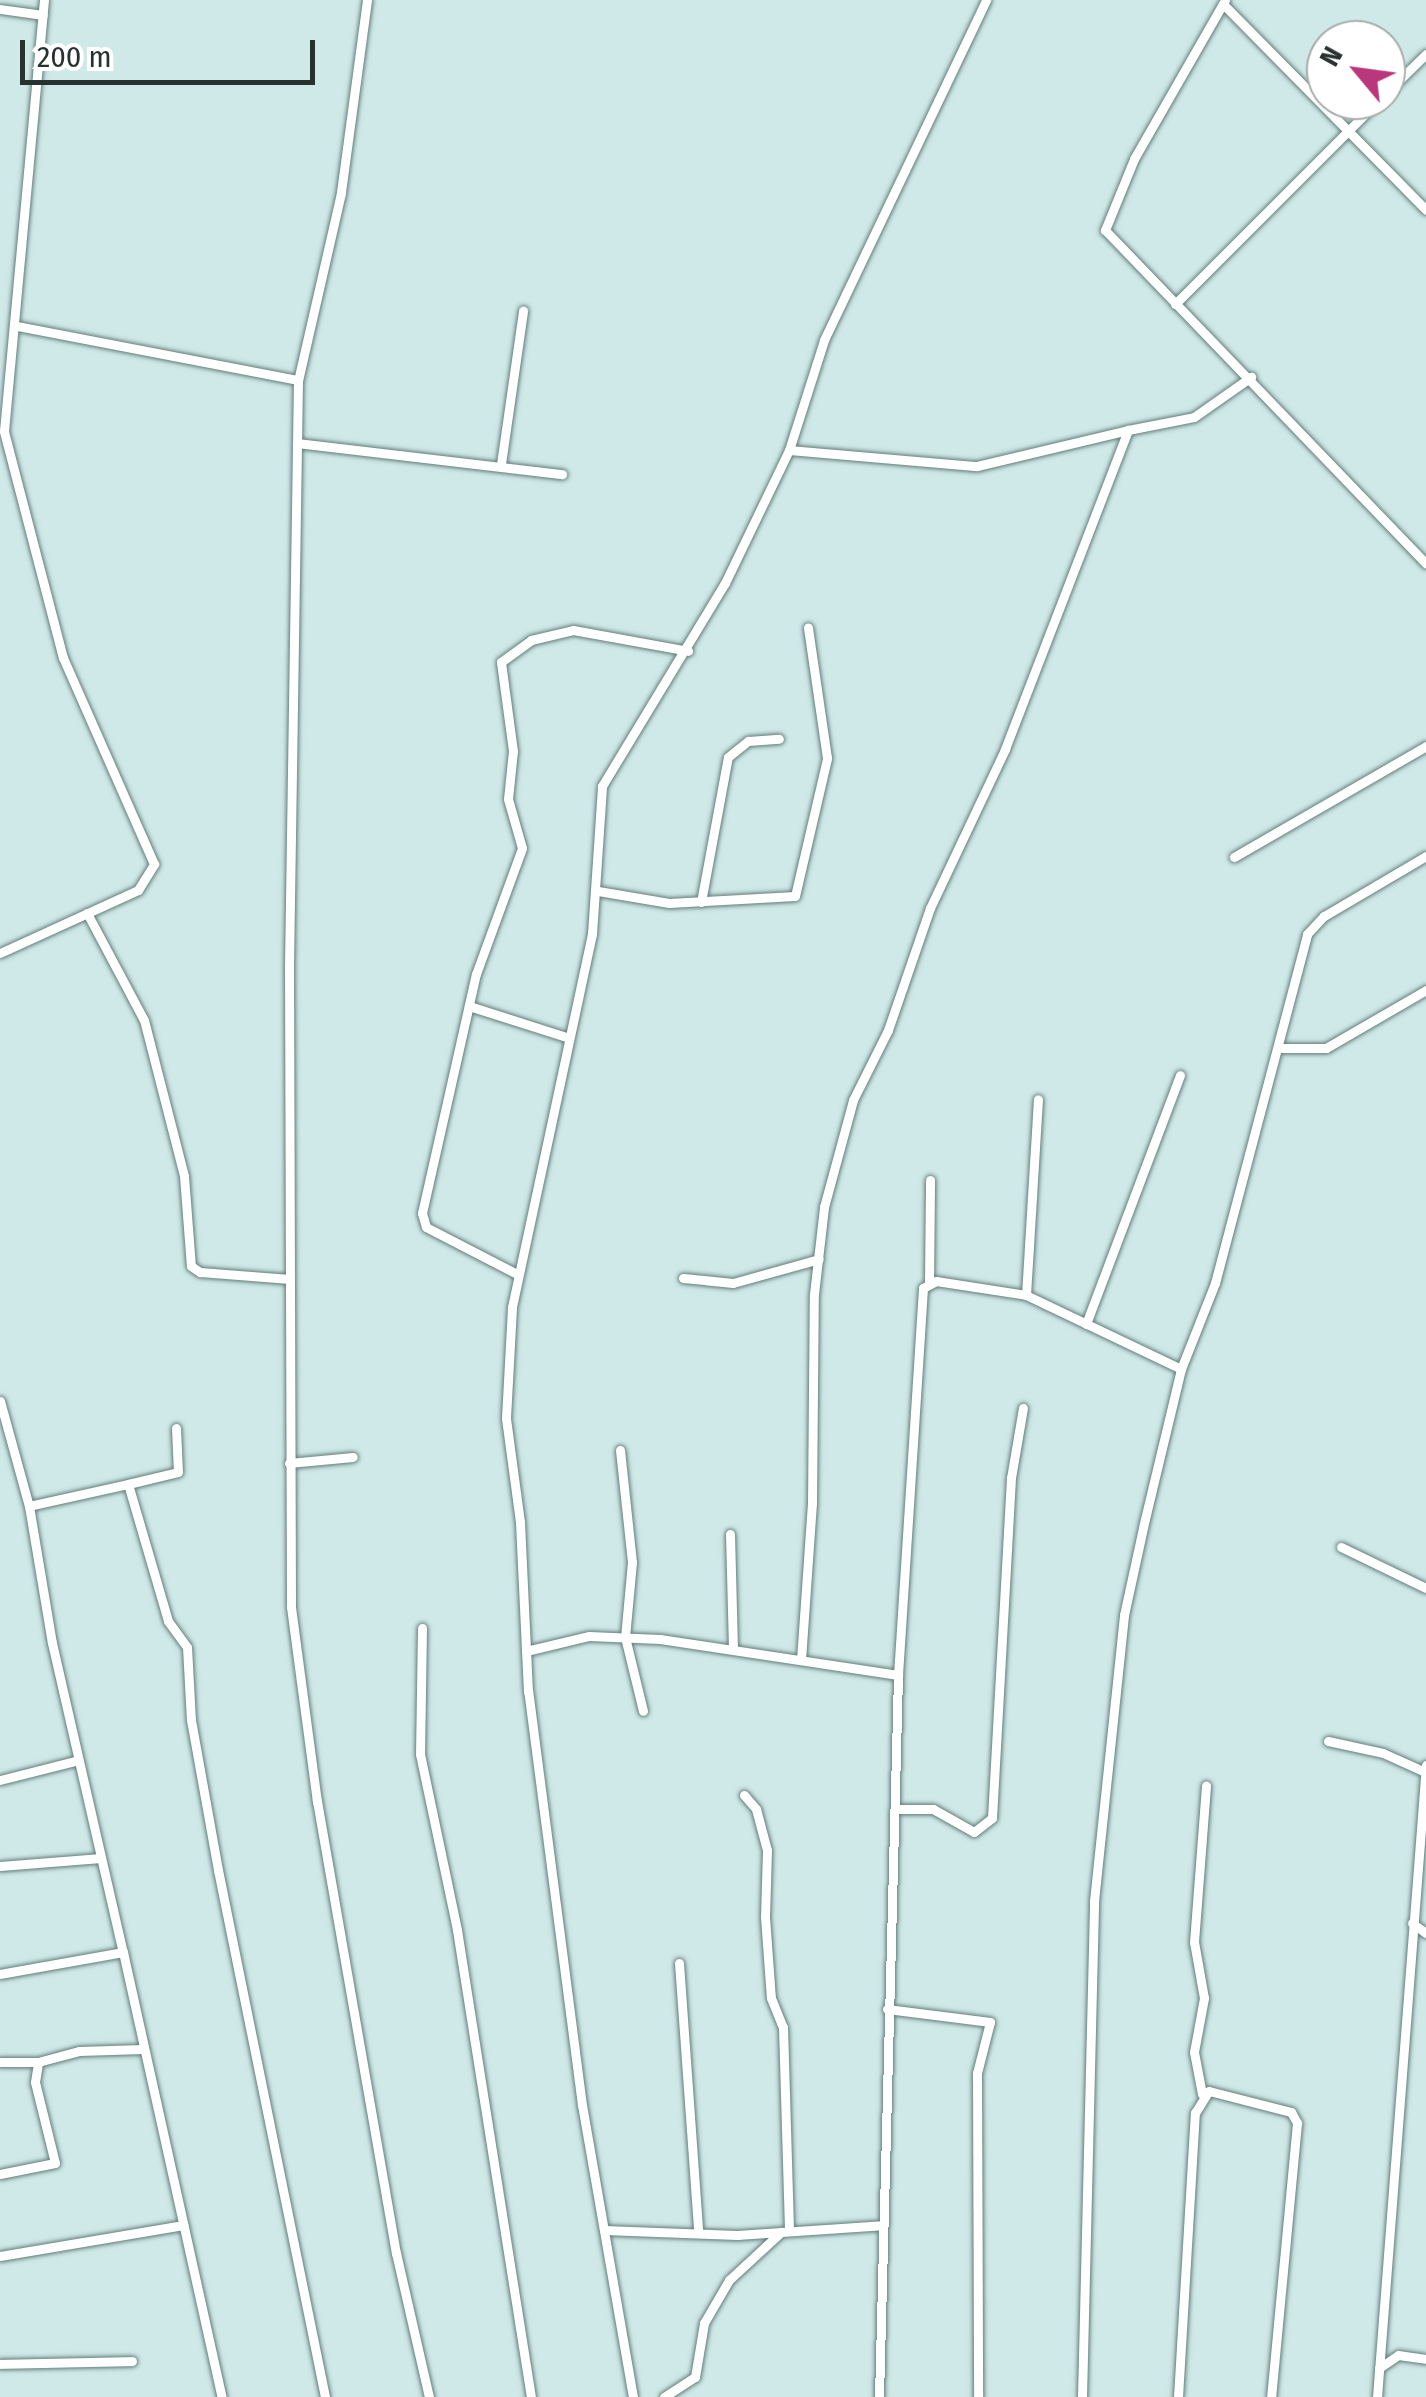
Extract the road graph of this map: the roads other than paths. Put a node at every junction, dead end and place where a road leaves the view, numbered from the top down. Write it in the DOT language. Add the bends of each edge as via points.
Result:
graph roads {
  1 [pos="44,0"];
  2 [pos="368,0"];
  3 [pos="972,0"];
  4 [pos="1224,2"];
  5 [pos="985,3"];
  6 [pos="0,9"];
  7 [pos="43,15"];
  8 [pos="1426,54"];
  9 [pos="1406,74"];
  10 [pos="1359,120"];
  11 [pos="1350,129"];
  12 [pos="1425,207"];
  13 [pos="1174,304"];
  14 [pos="523,311"];
  15 [pos="17,326"];
  16 [pos="1251,377"];
  17 [pos="298,380"];
  18 [pos="1128,430"];
  19 [pos="297,443"];
  20 [pos="789,450"];
  21 [pos="501,464"];
  22 [pos="562,474"];
  23 [pos="1426,563"];
  24 [pos="808,627"];
  25 [pos="688,651"];
  26 [pos="779,739"];
  27 [pos="1426,746"];
  28 [pos="1234,856"];
  29 [pos="1426,856"];
  30 [pos="598,891"];
  31 [pos="701,902"];
  32 [pos="88,913"];
  33 [pos="0,953"];
  34 [pos="1426,990"];
  35 [pos="470,1006"];
  36 [pos="569,1038"];
  37 [pos="1278,1048"];
  38 [pos="1180,1075"];
  39 [pos="1038,1098"];
  40 [pos="930,1180"];
  41 [pos="818,1259"];
  42 [pos="517,1274"];
  43 [pos="290,1278"];
  44 [pos="683,1278"];
  45 [pos="930,1282"];
  46 [pos="1026,1295"];
  47 [pos="1086,1324"];
  48 [pos="1181,1369"];
  49 [pos="0,1401"];
  50 [pos="1023,1408"];
  51 [pos="176,1428"];
  52 [pos="620,1450"];
  53 [pos="353,1456"];
  54 [pos="290,1463"];
  55 [pos="128,1484"];
  56 [pos="29,1506"];
  57 [pos="730,1534"];
  58 [pos="1341,1547"];
  59 [pos="1426,1588"];
  60 [pos="422,1628"];
  61 [pos="625,1637"];
  62 [pos="733,1649"];
  63 [pos="526,1651"];
  64 [pos="801,1660"];
  65 [pos="898,1676"];
  66 [pos="643,1711"];
  67 [pos="1328,1741"];
  68 [pos="79,1760"];
  69 [pos="1426,1768"];
  70 [pos="0,1780"];
  71 [pos="1206,1785"];
  72 [pos="744,1795"];
  73 [pos="897,1809"];
  74 [pos="101,1858"];
  75 [pos="0,1866"];
  76 [pos="1412,1923"];
  77 [pos="1426,1933"];
  78 [pos="123,1952"];
  79 [pos="679,1963"];
  80 [pos="0,1974"];
  81 [pos="887,2009"];
  82 [pos="143,2049"];
  83 [pos="0,2062"];
  84 [pos="38,2062"];
  85 [pos="1202,2094"];
  86 [pos="0,2174"];
  87 [pos="183,2225"];
  88 [pos="882,2225"];
  89 [pos="604,2230"];
  90 [pos="698,2231"];
  91 [pos="785,2232"];
  92 [pos="0,2256"];
  93 [pos="1426,2359"];
  94 [pos="132,2361"];
  95 [pos="0,2364"];
  96 [pos="1379,2368"];
  97 [pos="222,2397"];
  98 [pos="326,2397"];
  99 [pos="429,2397"];
  100 [pos="531,2397"];
  101 [pos="633,2397"];
  102 [pos="664,2397"];
  103 [pos="879,2397"];
  104 [pos="978,2397"];
  105 [pos="1082,2397"];
  106 [pos="1178,2397"];
  107 [pos="1271,2397"];
  108 [pos="1377,2397"];
  1 -- 7 [label="street"];
  2 -- 17 [label="street" via="341,194"];
  3 -- 5 [label="street"];
  4 -- 11 [label="street"];
  4 -- 13 [label="street" via="1104,222 1108,237"];
  5 -- 20 [label="street" via="824,340"];
  6 -- 7 [label="street"];
  7 -- 15 [label="street"];
  8 -- 9 [label="street"];
  10 -- 11 [label="street"];
  11 -- 12 [label="street"];
  11 -- 13 [label="street"];
  13 -- 16 [label="street"];
  14 -- 21 [label="street"];
  15 -- 17 [label="street"];
  15 -- 32 [label="street" via="4,431 10,468 68,671 154,864 138,890"];
  16 -- 18 [label="street" via="1194,417"];
  16 -- 23 [label="street"];
  17 -- 19 [label="street"];
  18 -- 20 [label="street" via="977,466"];
  18 -- 41 [label="street" via="1004,749 930,908 888,1030 853,1100 824,1206"];
  19 -- 21 [label="street"];
  19 -- 43 [label="street"];
  20 -- 25 [label="street"];
  21 -- 22 [label="street"];
  24 -- 31 [label="street" via="827,758 798,890 791,899"];
  25 -- 30 [label="street" via="602,786"];
  25 -- 35 [label="street" via="573,630 531,640 502,659 513,750 508,799 523,840 491,922"];
  26 -- 31 [label="street" via="748,741 728,758"];
  27 -- 28 [label="street"];
  29 -- 37 [label="street" via="1310,929"];
  30 -- 31 [label="street" via="669,904"];
  30 -- 36 [label="street"];
  32 -- 33 [label="street"];
  32 -- 43 [label="street" via="144,1020 184,1176 192,1266"];
  34 -- 37 [label="street" via="1318,1051"];
  35 -- 36 [label="street"];
  35 -- 42 [label="street" via="422,1220"];
  36 -- 42 [label="street"];
  37 -- 48 [label="street" via="1214,1283"];
  38 -- 47 [label="street"];
  39 -- 46 [label="street"];
  40 -- 45 [label="street"];
  41 -- 44 [label="street" via="732,1283"];
  41 -- 64 [label="street"];
  42 -- 63 [label="street" via="506,1400"];
  43 -- 54 [label="street"];
  45 -- 46 [label="street"];
  45 -- 65 [label="street" via="916,1331"];
  46 -- 47 [label="street"];
  47 -- 48 [label="street"];
  48 -- 105 [label="street" via="1124,1615 1107,1753 1089,1990"];
  49 -- 56 [label="street"];
  50 -- 73 [label="street" via="1011,1478 992,1818 974,1832 934,1809"];
  51 -- 55 [label="street" via="178,1472"];
  52 -- 61 [label="street" via="632,1562"];
  53 -- 54 [label="street"];
  54 -- 99 [label="street" via="300,1706 396,2254"];
  55 -- 56 [label="street"];
  55 -- 98 [label="street" via="168,1621 189,1654 191,1720 218,1870"];
  56 -- 68 [label="street"];
  57 -- 62 [label="street"];
  58 -- 59 [label="street"];
  60 -- 100 [label="street" via="420,1754 454,1914"];
  61 -- 62 [label="street"];
  61 -- 63 [label="street" via="589,1636"];
  61 -- 66 [label="street"];
  62 -- 64 [label="street"];
  63 -- 89 [label="street" via="556,1926"];
  64 -- 65 [label="street"];
  65 -- 73 [label="street"];
  67 -- 69 [label="street"];
  68 -- 70 [label="street"];
  68 -- 74 [label="street"];
  69 -- 76 [label="street"];
  71 -- 85 [label="street" via="1194,1942 1204,1998 1194,2052"];
  72 -- 91 [label="street" via="756,1809 767,1850 771,1998 782,2027"];
  73 -- 81 [label="street"];
  74 -- 75 [label="street"];
  74 -- 78 [label="street"];
  76 -- 77 [label="street"];
  76 -- 96 [label="street"];
  78 -- 80 [label="street"];
  78 -- 82 [label="street"];
  79 -- 90 [label="street"];
  81 -- 88 [label="street"];
  81 -- 104 [label="street" via="990,2022 977,2073"];
  82 -- 84 [label="street" via="79,2051"];
  82 -- 87 [label="street"];
  83 -- 84 [label="street"];
  84 -- 86 [label="street" via="35,2082 55,2162"];
  85 -- 106 [label="street" via="1195,2113"];
  85 -- 107 [label="street" via="1278,2108 1297,2123"];
  87 -- 92 [label="street"];
  87 -- 97 [label="street"];
  88 -- 91 [label="street"];
  88 -- 103 [label="street"];
  89 -- 90 [label="street"];
  89 -- 101 [label="street"];
  90 -- 91 [label="street"];
  91 -- 102 [label="street" via="729,2280 704,2323 694,2377"];
  93 -- 96 [label="street" via="1398,2355"];
  94 -- 95 [label="street"];
  96 -- 108 [label="street"];
}
